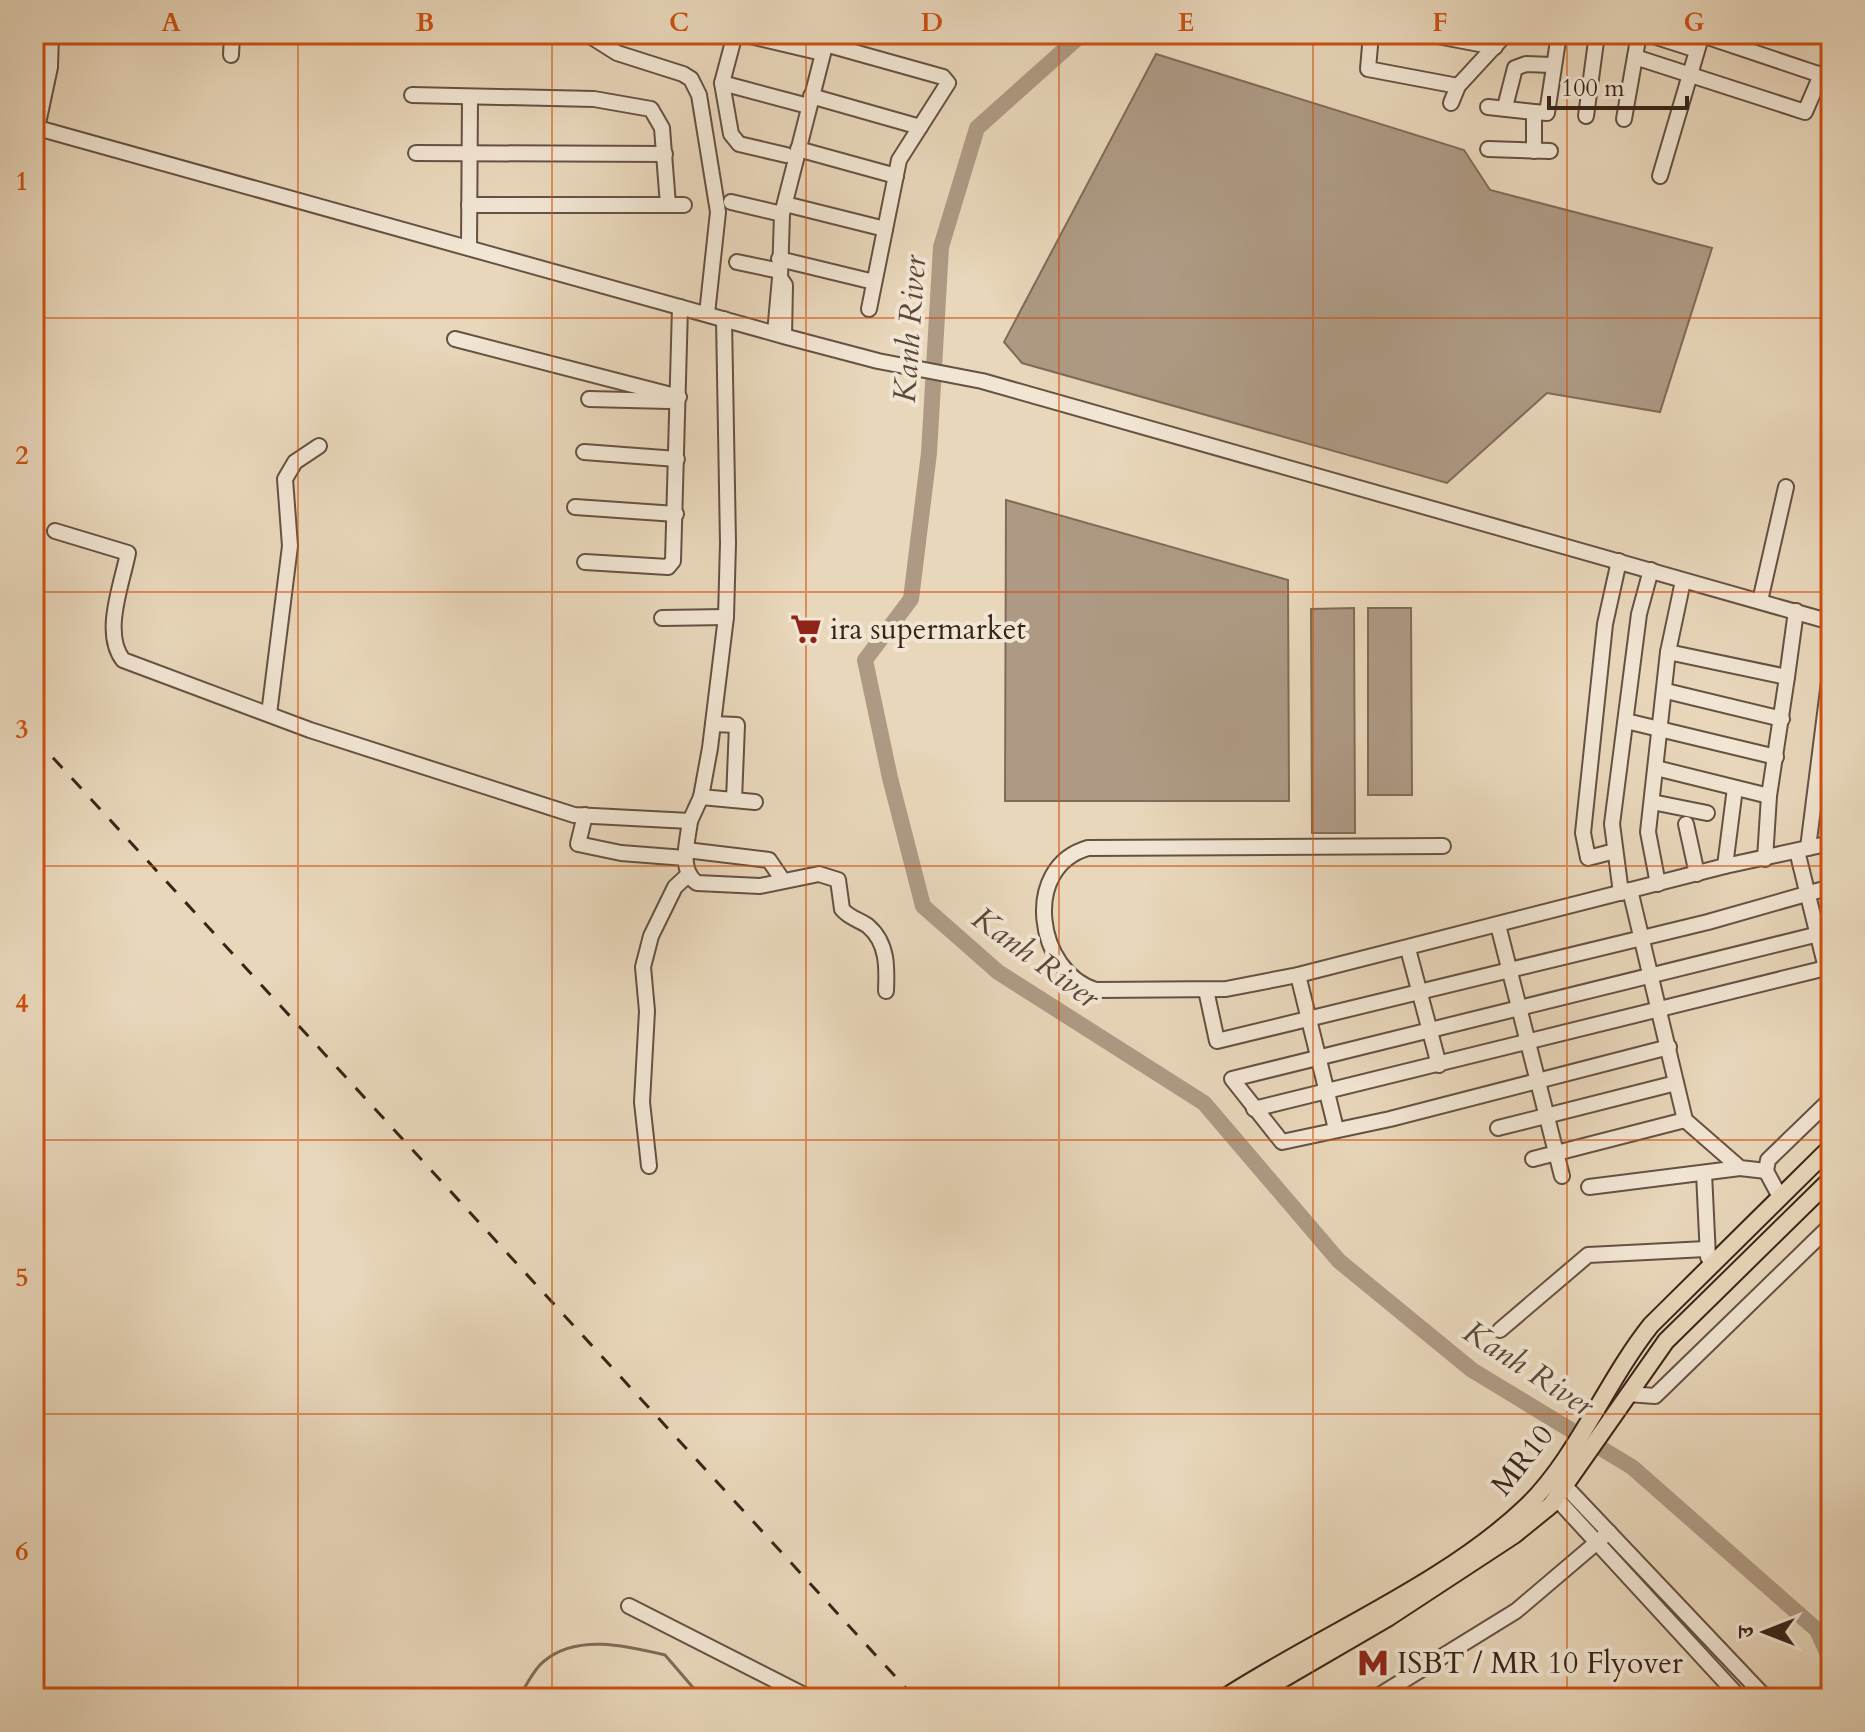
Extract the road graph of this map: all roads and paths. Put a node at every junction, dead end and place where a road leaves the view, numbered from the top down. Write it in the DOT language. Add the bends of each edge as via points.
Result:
graph roads {
  1 [pos="51,34"];
  2 [pos="232,34"];
  3 [pos="587,34"];
  4 [pos="735,34"];
  5 [pos="742,34"];
  6 [pos="1371,34"];
  7 [pos="1427,34"];
  8 [pos="1437,34"];
  9 [pos="1506,34"];
  10 [pos="1559,34"];
  11 [pos="1597,34"];
  12 [pos="1639,34"];
  13 [pos="1647,34"];
  14 [pos="1702,35"];
  15 [pos="825,44"];
  16 [pos="1495,47"];
  17 [pos="1697,50"];
  18 [pos="231,55"];
  19 [pos="1635,57"];
  20 [pos="1552,65"];
  21 [pos="1826,70"];
  22 [pos="1688,74"];
  23 [pos="722,83"];
  24 [pos="1458,86"];
  25 [pos="412,95"];
  26 [pos="470,97"];
  27 [pos="810,101"];
  28 [pos="1451,103"];
  29 [pos="1488,107"];
  30 [pos="1505,107"];
  31 [pos="1534,112"];
  32 [pos="1586,116"];
  33 [pos="1624,119"];
  34 [pos="36,127"];
  35 [pos="920,127"];
  36 [pos="1488,149"];
  37 [pos="1534,151"];
  38 [pos="1550,151"];
  39 [pos="792,152"];
  40 [pos="416,153"];
  41 [pos="469,153"];
  42 [pos="665,154"];
  43 [pos="896,176"];
  44 [pos="1660,176"];
  45 [pos="731,202"];
  46 [pos="469,205"];
  47 [pos="668,205"];
  48 [pos="684,205"];
  49 [pos="784,209"];
  50 [pos="885,229"];
  51 [pos="469,248"];
  52 [pos="737,262"];
  53 [pos="780,269"];
  54 [pos="874,282"];
  55 [pos="680,307"];
  56 [pos="869,309"];
  57 [pos="707,314"];
  58 [pos="724,319"];
  59 [pos="779,335"];
  60 [pos="455,339"];
  61 [pos="589,399"];
  62 [pos="678,399"];
  63 [pos="319,446"];
  64 [pos="584,452"];
  65 [pos="677,459"];
  66 [pos="1786,487"];
  67 [pos="575,507"];
  68 [pos="676,514"];
  69 [pos="55,531"];
  70 [pos="1619,561"];
  71 [pos="585,562"];
  72 [pos="1651,570"];
  73 [pos="1683,581"];
  74 [pos="1760,601"];
  75 [pos="1796,611"];
  76 [pos="726,617"];
  77 [pos="662,618"];
  78 [pos="1831,622"];
  79 [pos="1668,652"];
  80 [pos="1831,666"];
  81 [pos="1787,677"];
  82 [pos="1666,691"];
  83 [pos="269,714"];
  84 [pos="1782,719"];
  85 [pos="1626,721"];
  86 [pos="713,724"];
  87 [pos="1661,729"];
  88 [pos="1776,757"];
  89 [pos="1656,768"];
  90 [pos="1735,788"];
  91 [pos="1769,796"];
  92 [pos="701,797"];
  93 [pos="734,800"];
  94 [pos="755,802"];
  95 [pos="1652,802"];
  96 [pos="1707,813"];
  97 [pos="585,815"];
  98 [pos="690,821"];
  99 [pos="1686,824"];
  100 [pos="1831,843"];
  101 [pos="1443,846"];
  102 [pos="1802,849"];
  103 [pos="1615,851"];
  104 [pos="686,854"];
  105 [pos="1765,859"];
  106 [pos="1725,866"];
  107 [pos="689,874"];
  108 [pos="1697,874"];
  109 [pos="782,879"];
  110 [pos="1658,884"];
  111 [pos="1831,887"];
  112 [pos="1626,892"];
  113 [pos="1807,892"];
  114 [pos="1498,925"];
  115 [pos="1824,932"];
  116 [pos="1641,936"];
  117 [pos="1408,949"];
  118 [pos="1828,968"];
  119 [pos="1509,969"];
  120 [pos="1651,974"];
  121 [pos="1298,975"];
  122 [pos="1206,990"];
  123 [pos="886,991"];
  124 [pos="1417,992"];
  125 [pos="1519,1007"];
  126 [pos="1658,1008"];
  127 [pos="1309,1017"];
  128 [pos="1427,1030"];
  129 [pos="1528,1042"];
  130 [pos="1669,1047"];
  131 [pos="1320,1057"];
  132 [pos="1439,1065"];
  133 [pos="1536,1079"];
  134 [pos="1676,1083"];
  135 [pos="1326,1091"];
  136 [pos="1831,1099"];
  137 [pos="1254,1109"];
  138 [pos="1545,1116"];
  139 [pos="1685,1120"];
  140 [pos="1498,1128"];
  141 [pos="1336,1129"];
  142 [pos="1831,1147"];
  143 [pos="1556,1152"];
  144 [pos="1533,1159"];
  145 [pos="649,1166"];
  146 [pos="1740,1168"];
  147 [pos="1766,1171"];
  148 [pos="1704,1173"];
  149 [pos="1562,1176"];
  150 [pos="1831,1179"];
  151 [pos="1589,1187"];
  152 [pos="1780,1197"];
  153 [pos="1831,1225"];
  154 [pos="1706,1249"];
  155 [pos="1711,1269"];
  156 [pos="1500,1330"];
  157 [pos="1623,1401"];
  158 [pos="1565,1486"];
  159 [pos="1609,1532"];
  160 [pos="1597,1544"];
  161 [pos="629,1606"];
  162 [pos="1250,1693"];
  163 [pos="810,1698"];
  164 [pos="1224,1698"];
  165 [pos="1375,1698"];
  166 [pos="1740,1698"];
  167 [pos="1766,1698"];
  1 -- 34 [label="street" via="50,67"];
  2 -- 18 [label="street"];
  3 -- 57 [label="street" via="617,53 683,74 699,95 718,212"];
  4 -- 23 [label="street"];
  5 -- 15 [label="street"];
  6 -- 24 [label="street" via="1368,69"];
  7 -- 8 [label="street"];
  8 -- 16 [label="street"];
  9 -- 16 [label="street"];
  10 -- 20 [label="street"];
  11 -- 32 [label="street"];
  12 -- 19 [label="street"];
  13 -- 17 [label="street"];
  14 -- 17 [label="street"];
  14 -- 21 [label="street"];
  15 -- 27 [label="street"];
  15 -- 35 [label="street" via="947,79"];
  16 -- 24 [label="street"];
  17 -- 22 [label="street"];
  19 -- 22 [label="street"];
  19 -- 33 [label="street"];
  20 -- 30 [label="street" via="1515,68"];
  20 -- 31 [label="street" via="1547,113"];
  21 -- 22 [label="street" via="1805,112"];
  22 -- 44 [label="street"];
  23 -- 27 [label="street"];
  23 -- 39 [label="street" via="735,141"];
  24 -- 28 [label="street"];
  25 -- 26 [label="street"];
  26 -- 41 [label="street"];
  26 -- 42 [label="street" via="594,99 641,106 657,115"];
  27 -- 35 [label="street"];
  27 -- 39 [label="street"];
  29 -- 30 [label="street"];
  30 -- 31 [label="street"];
  31 -- 37 [label="street"];
  34 -- 51 [label="street"];
  35 -- 43 [label="street" via="901,156"];
  36 -- 37 [label="street"];
  37 -- 38 [label="street"];
  39 -- 43 [label="street"];
  39 -- 49 [label="street"];
  40 -- 41 [label="street"];
  41 -- 42 [label="street"];
  41 -- 46 [label="street"];
  42 -- 47 [label="street"];
  43 -- 50 [label="street"];
  45 -- 49 [label="street"];
  46 -- 47 [label="street"];
  46 -- 51 [label="street"];
  47 -- 48 [label="street"];
  49 -- 50 [label="street"];
  49 -- 53 [label="street"];
  50 -- 54 [label="street"];
  51 -- 55 [label="street"];
  52 -- 53 [label="street"];
  53 -- 54 [label="street"];
  53 -- 59 [label="street"];
  54 -- 56 [label="street"];
  55 -- 57 [label="street"];
  55 -- 62 [label="street"];
  57 -- 58 [label="street"];
  58 -- 59 [label="street"];
  58 -- 76 [label="street"];
  59 -- 70 [label="street" via="982,381"];
  60 -- 62 [label="street"];
  61 -- 62 [label="street"];
  62 -- 65 [label="street"];
  63 -- 83 [label="street" via="295,462 285,479 290,546"];
  64 -- 65 [label="street"];
  65 -- 68 [label="street"];
  66 -- 74 [label="street"];
  67 -- 68 [label="street"];
  68 -- 71 [label="street" via="675,553 668,567"];
  69 -- 83 [label="street" via="128,553 114,624 116,651 123,660"];
  70 -- 72 [label="street"];
  70 -- 103 [label="street" via="1605,624 1583,833 1588,858"];
  72 -- 73 [label="street"];
  72 -- 85 [label="street" via="1639,614"];
  73 -- 74 [label="street"];
  73 -- 79 [label="street"];
  74 -- 75 [label="street"];
  75 -- 78 [label="street"];
  75 -- 81 [label="street"];
  76 -- 77 [label="street"];
  76 -- 86 [label="street"];
  79 -- 81 [label="street"];
  79 -- 82 [label="street"];
  80 -- 102 [label="street"];
  81 -- 84 [label="street"];
  82 -- 84 [label="street"];
  82 -- 87 [label="street"];
  83 -- 97 [label="street" via="436,772"];
  84 -- 88 [label="street"];
  85 -- 87 [label="street"];
  85 -- 103 [label="street" via="1612,824"];
  86 -- 92 [label="street"];
  86 -- 93 [label="street" via="737,725"];
  87 -- 88 [label="street"];
  87 -- 89 [label="street"];
  88 -- 91 [label="street"];
  89 -- 90 [label="street"];
  89 -- 95 [label="street"];
  90 -- 91 [label="street"];
  90 -- 106 [label="street"];
  91 -- 105 [label="street"];
  92 -- 93 [label="street"];
  92 -- 98 [label="street"];
  93 -- 94 [label="street"];
  95 -- 96 [label="street"];
  95 -- 110 [label="street" via="1648,832"];
  97 -- 98 [label="street"];
  97 -- 104 [label="street" via="578,844 621,853"];
  98 -- 104 [label="street"];
  99 -- 108 [label="street"];
  100 -- 102 [label="street"];
  101 -- 122 [label="street" via="1088,848 1062,860 1046,891 1044,918 1048,942 1078,985 1096,990"];
  102 -- 105 [label="street"];
  102 -- 113 [label="street"];
  103 -- 112 [label="street"];
  104 -- 107 [label="street"];
  104 -- 109 [label="street" via="769,860"];
  105 -- 106 [label="street"];
  106 -- 108 [label="street"];
  107 -- 109 [label="street" via="697,883 746,887"];
  107 -- 145 [label="street" via="675,887 651,936 643,967 647,1011 642,1102"];
  108 -- 110 [label="street"];
  109 -- 123 [label="street" via="819,874 838,880 842,909 870,927 882,943"];
  110 -- 112 [label="street"];
  111 -- 113 [label="street"];
  112 -- 114 [label="street"];
  112 -- 116 [label="street"];
  113 -- 115 [label="street"];
  113 -- 116 [label="street"];
  114 -- 117 [label="street"];
  114 -- 119 [label="street"];
  115 -- 118 [label="street"];
  115 -- 120 [label="street"];
  116 -- 119 [label="street"];
  116 -- 120 [label="street"];
  117 -- 121 [label="street"];
  117 -- 124 [label="street"];
  118 -- 126 [label="street"];
  119 -- 124 [label="street"];
  119 -- 125 [label="street"];
  120 -- 125 [label="street"];
  120 -- 126 [label="street"];
  121 -- 122 [label="street"];
  121 -- 127 [label="street"];
  122 -- 127 [label="street" via="1217,1041"];
  124 -- 127 [label="street"];
  124 -- 128 [label="street"];
  125 -- 128 [label="street"];
  125 -- 129 [label="street"];
  126 -- 129 [label="street"];
  126 -- 130 [label="street"];
  127 -- 131 [label="street"];
  128 -- 131 [label="street"];
  128 -- 132 [label="street"];
  129 -- 132 [label="street"];
  129 -- 133 [label="street"];
  130 -- 133 [label="street"];
  130 -- 134 [label="street"];
  131 -- 135 [label="street"];
  131 -- 137 [label="street" via="1232,1079"];
  132 -- 135 [label="street"];
  133 -- 138 [label="street"];
  133 -- 141 [label="street"];
  134 -- 138 [label="street"];
  134 -- 139 [label="street"];
  135 -- 137 [label="street"];
  135 -- 141 [label="street"];
  136 -- 147 [label="street" via="1768,1160"];
  137 -- 141 [label="street" via="1282,1142"];
  138 -- 140 [label="street"];
  138 -- 143 [label="street"];
  139 -- 143 [label="street"];
  139 -- 146 [label="street"];
  142 -- 152 [label="main road, MR10"];
  143 -- 144 [label="street"];
  143 -- 149 [label="street"];
  146 -- 147 [label="street"];
  146 -- 148 [label="street"];
  147 -- 152 [label="street"];
  148 -- 151 [label="street"];
  148 -- 154 [label="street"];
  150 -- 157 [label="main road, MR10" via="1666,1341"];
  152 -- 155 [label="main road, MR10"];
  153 -- 157 [label="street" via="1655,1396"];
  154 -- 155 [label="street"];
  154 -- 156 [label="street" via="1588,1255"];
  155 -- 162 [label="main road, MR10" via="1651,1325 1527,1506 1466,1555"];
  157 -- 158 [label="main road, MR10"];
  158 -- 159 [label="street"];
  158 -- 160 [label="street"];
  158 -- 162 [label="main road, MR10" via="1514,1535 1402,1609"];
  159 -- 160 [label="street"];
  159 -- 167 [label="street"];
  160 -- 165 [label="street" via="1516,1611"];
  160 -- 166 [label="street"];
  161 -- 163 [label="street"];
  162 -- 164 [label="main road, MR10"];
}
